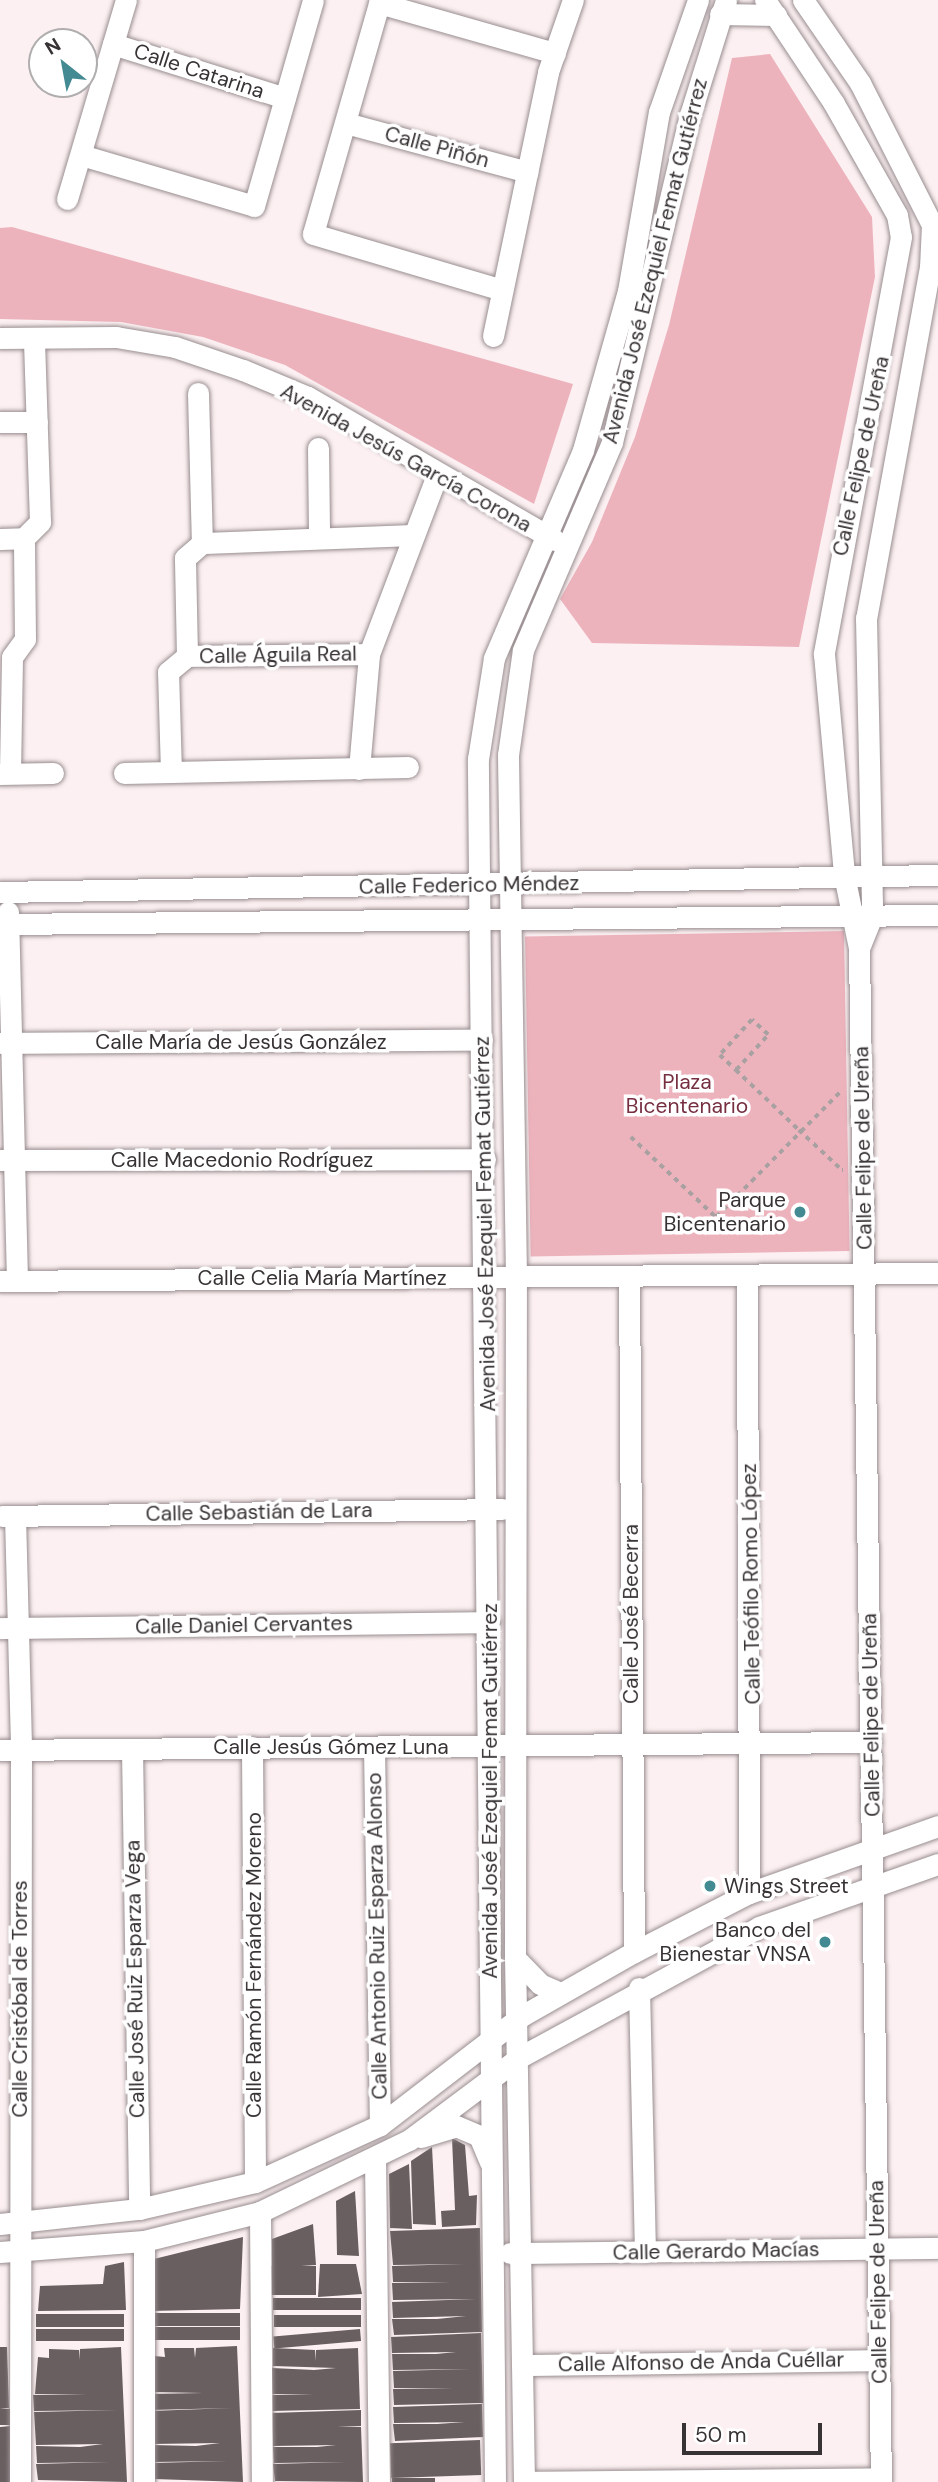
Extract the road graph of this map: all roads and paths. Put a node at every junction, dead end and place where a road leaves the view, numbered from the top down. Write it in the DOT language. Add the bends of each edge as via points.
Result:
graph roads {
  1 [pos="126,0"];
  2 [pos="313,0"];
  3 [pos="573,0"];
  4 [pos="698,0"];
  5 [pos="803,0"];
  6 [pos="379,2"];
  7 [pos="723,7"];
  8 [pos="770,8"];
  9 [pos="113,44"];
  10 [pos="555,52"];
  11 [pos="285,98"];
  12 [pos="346,123"];
  13 [pos="81,155"];
  14 [pos="528,172"];
  15 [pos="67,199"];
  16 [pos="502,290"];
  17 [pos="492,336"];
  18 [pos="0,338"];
  19 [pos="33,338"];
  20 [pos="198,393"];
  21 [pos="0,422"];
  22 [pos="37,422"];
  23 [pos="318,448"];
  24 [pos="437,474"];
  25 [pos="319,536"];
  26 [pos="410,536"];
  27 [pos="544,536"];
  28 [pos="24,538"];
  29 [pos="0,539"];
  30 [pos="202,543"];
  31 [pos="564,544"];
  32 [pos="369,654"];
  33 [pos="187,656"];
  34 [pos="6,657"];
  35 [pos="408,766"];
  36 [pos="359,769"];
  37 [pos="171,772"];
  38 [pos="124,773"];
  39 [pos="5,774"];
  40 [pos="53,774"];
  41 [pos="844,875"];
  42 [pos="868,875"];
  43 [pos="938,876"];
  44 [pos="480,885"];
  45 [pos="509,885"];
  46 [pos="4,892"];
  47 [pos="849,915"];
  48 [pos="938,915"];
  49 [pos="872,916"];
  50 [pos="511,922"];
  51 [pos="480,923"];
  52 [pos="4,924"];
  53 [pos="859,948"];
  54 [pos="482,1041"];
  55 [pos="6,1043"];
  56 [pos="736,1070"];
  57 [pos="862,1088"];
  58 [pos="799,1130"];
  59 [pos="631,1137"];
  60 [pos="485,1159"];
  61 [pos="7,1160"];
  62 [pos="863,1170"];
  63 [pos="938,1273"];
  64 [pos="865,1274"];
  65 [pos="747,1275"];
  66 [pos="516,1276"];
  67 [pos="629,1276"];
  68 [pos="488,1277"];
  69 [pos="8,1281"];
  70 [pos="489,1509"];
  71 [pos="517,1509"];
  72 [pos="7,1516"];
  73 [pos="489,1622"];
  74 [pos="10,1628"];
  75 [pos="871,1742"];
  76 [pos="754,1743"];
  77 [pos="632,1744"];
  78 [pos="519,1745"];
  79 [pos="374,1746"];
  80 [pos="492,1746"];
  81 [pos="253,1748"];
  82 [pos="132,1749"];
  83 [pos="11,1750"];
  84 [pos="938,1826"];
  85 [pos="872,1845"];
  86 [pos="938,1864"];
  87 [pos="10,1866"];
  88 [pos="873,1884"];
  89 [pos="749,1893"];
  90 [pos="634,1952"];
  91 [pos="515,1958"];
  92 [pos="639,1988"];
  93 [pos="560,1993"];
  94 [pos="520,2017"];
  95 [pos="491,2037"];
  96 [pos="520,2057"];
  97 [pos="491,2077"];
  98 [pos="380,2124"];
  99 [pos="409,2140"];
  100 [pos="374,2158"];
  101 [pos="495,2172"];
  102 [pos="255,2182"];
  103 [pos="139,2209"];
  104 [pos="260,2212"];
  105 [pos="10,2223"];
  106 [pos="144,2241"];
  107 [pos="938,2248"];
  108 [pos="878,2249"];
  109 [pos="10,2252"];
  110 [pos="645,2252"];
  111 [pos="493,2253"];
  112 [pos="523,2253"];
  113 [pos="879,2360"];
  114 [pos="523,2365"];
  115 [pos="881,2480"];
  116 [pos="20,2482"];
  117 [pos="144,2482"];
  118 [pos="262,2482"];
  119 [pos="379,2482"];
  120 [pos="495,2482"];
  121 [pos="524,2482"];
  1 -- 9 [label="street"];
  2 -- 11 [label="street"];
  3 -- 10 [label="street"];
  4 -- 27 [label="street, Avenida José Ezequiel Femat Gutiérrez" via="659,112 628,291 587,436"];
  5 -- 42 [label="street, Calle Felipe de Ureña" via="860,83 932,225 928,280 866,618"];
  6 -- 10 [label="street"];
  6 -- 12 [label="street"];
  7 -- 8 [label="street"];
  7 -- 31 [label="street, Avenida José Ezequiel Femat Gutiérrez" via="690,115 612,442"];
  8 -- 41 [label="street, Calle Felipe de Ureña" via="834,103 897,215 901,237 825,627 828,739"];
  9 -- 11 [label="street, Calle Catarina"];
  9 -- 13 [label="street"];
  10 -- 14 [label="street"];
  11 -- 13 [label="street" via="254,206"];
  12 -- 14 [label="street, Calle Piñón"];
  12 -- 16 [label="street" via="313,234"];
  13 -- 15 [label="street"];
  14 -- 16 [label="street"];
  16 -- 17 [label="street"];
  18 -- 19 [label="street, Avenida Jesús García Corona"];
  19 -- 22 [label="street"];
  19 -- 24 [label="street, Avenida Jesús García Corona" via="116,337 243,370 308,397"];
  20 -- 30 [label="street"];
  21 -- 22 [label="street"];
  22 -- 28 [label="street" via="40,522"];
  23 -- 25 [label="street"];
  24 -- 26 [label="street"];
  24 -- 27 [label="street, Avenida Jesús García Corona"];
  25 -- 26 [label="street"];
  25 -- 30 [label="street"];
  26 -- 32 [label="street"];
  27 -- 31 [label="street, Avenida Jesús García Corona"];
  27 -- 44 [label="street, Avenida José Ezequiel Femat Gutiérrez" via="494,658 478,759"];
  28 -- 29 [label="street"];
  28 -- 34 [label="street" via="25,639"];
  30 -- 33 [label="street" via="185,558"];
  31 -- 45 [label="street, Avenida José Ezequiel Femat Gutiérrez" via="523,650 509,755"];
  32 -- 33 [label="street, Calle Águila Real"];
  32 -- 36 [label="street"];
  33 -- 37 [label="street" via="167,672"];
  34 -- 39 [label="street"];
  35 -- 36 [label="street"];
  36 -- 37 [label="street"];
  37 -- 38 [label="street"];
  39 -- 40 [label="street"];
  41 -- 42 [label="street, Calle Federico Méndez"];
  41 -- 45 [label="street, Calle Federico Méndez"];
  41 -- 47 [label="street, Calle Felipe de Ureña"];
  42 -- 43 [label="street, Calle Federico Méndez"];
  42 -- 49 [label="street, Calle Felipe de Ureña"];
  44 -- 45 [label="street, Calle Federico Méndez"];
  44 -- 46 [label="street, Calle Federico Méndez"];
  44 -- 51 [label="street, Avenida José Ezequiel Femat Gutiérrez"];
  45 -- 50 [label="street, Avenida José Ezequiel Femat Gutiérrez"];
  46 -- 52 [label="street"];
  47 -- 49 [label="street, Calle Federico Méndez"];
  47 -- 50 [label="street, Calle Federico Méndez"];
  47 -- 53 [label="street, Calle Felipe de Ureña"];
  48 -- 49 [label="street, Calle Federico Méndez"];
  49 -- 53 [label="street, Calle Felipe de Ureña"];
  50 -- 51 [label="street, Calle Federico Méndez"];
  50 -- 66 [label="street, Avenida José Ezequiel Femat Gutiérrez"];
  51 -- 52 [label="street, Calle Federico Méndez"];
  51 -- 54 [label="street, Avenida José Ezequiel Femat Gutiérrez"];
  52 -- 55 [label="street"];
  53 -- 57 [label="street, Calle Felipe de Ureña"];
  54 -- 55 [label="street, Calle María de Jesús González"];
  54 -- 60 [label="street, Avenida José Ezequiel Femat Gutiérrez"];
  55 -- 61 [label="street"];
  56 -- 56 [label="path" via="720,1055 752,1020 768,1035"];
  56 -- 58 [label="path"];
  57 -- 58 [label="path" via="837,1091"];
  57 -- 62 [label="street, Calle Felipe de Ureña"];
  58 -- 59 [label="path" via="716,1217"];
  58 -- 62 [label="path" via="842,1170"];
  60 -- 61 [label="street, Calle Macedonio Rodríguez"];
  60 -- 68 [label="street, Avenida José Ezequiel Femat Gutiérrez"];
  61 -- 69 [label="street"];
  62 -- 64 [label="street, Calle Felipe de Ureña"];
  63 -- 64 [label="street, Calle Celia María Martínez"];
  64 -- 65 [label="street, Calle Celia María Martínez"];
  64 -- 75 [label="street, Calle Felipe de Ureña"];
  65 -- 67 [label="street, Calle Celia María Martínez"];
  65 -- 76 [label="street, Calle Teófilo Romo López"];
  66 -- 67 [label="street, Calle Celia María Martínez"];
  66 -- 68 [label="street, Calle Celia María Martínez"];
  66 -- 71 [label="street, Avenida José Ezequiel Femat Gutiérrez"];
  67 -- 77 [label="street, Calle José Becerra"];
  68 -- 69 [label="street, Calle Celia María Martínez"];
  68 -- 70 [label="street, Avenida José Ezequiel Femat Gutiérrez"];
  70 -- 71 [label="street, Calle Sebastián de Lara"];
  70 -- 72 [label="street, Calle Sebastián de Lara"];
  70 -- 73 [label="street, Avenida José Ezequiel Femat Gutiérrez"];
  71 -- 78 [label="street, Avenida José Ezequiel Femat Gutiérrez"];
  72 -- 74 [label="street, Calle Cristóbal de Torres"];
  73 -- 74 [label="street, Calle Daniel Cervantes"];
  73 -- 80 [label="street, Avenida José Ezequiel Femat Gutiérrez"];
  74 -- 83 [label="street, Calle Cristóbal de Torres"];
  75 -- 76 [label="street, Calle Jesús Gómez Luna"];
  75 -- 85 [label="street, Calle Felipe de Ureña"];
  76 -- 77 [label="street, Calle Jesús Gómez Luna"];
  76 -- 89 [label="street, Calle Teófilo Romo López"];
  77 -- 78 [label="street, Calle Jesús Gómez Luna"];
  77 -- 90 [label="street, Calle José Becerra"];
  78 -- 80 [label="street, Calle Jesús Gómez Luna"];
  78 -- 91 [label="street, Avenida José Ezequiel Femat Gutiérrez"];
  79 -- 80 [label="street, Calle Jesús Gómez Luna"];
  79 -- 81 [label="street, Calle Jesús Gómez Luna"];
  79 -- 98 [label="street, Calle Antonio Ruiz Esparza Alonso"];
  80 -- 95 [label="street, Avenida José Ezequiel Femat Gutiérrez"];
  81 -- 82 [label="street, Calle Jesús Gómez Luna"];
  81 -- 102 [label="street, Calle Ramón Fernández Moreno"];
  82 -- 83 [label="street, Calle Jesús Gómez Luna"];
  82 -- 103 [label="street, Calle José Ruiz Esparza Vega"];
  83 -- 87 [label="street, Calle Cristóbal de Torres"];
  84 -- 85 [label="street"];
  85 -- 88 [label="street, Calle Felipe de Ureña"];
  85 -- 89 [label="street"];
  86 -- 88 [label="street"];
  87 -- 105 [label="street, Calle Cristóbal de Torres"];
  88 -- 92 [label="street" via="759,1927"];
  88 -- 108 [label="street, Calle Felipe de Ureña"];
  89 -- 90 [label="street"];
  90 -- 93 [label="street"];
  91 -- 93 [label="street" via="540,1984"];
  91 -- 94 [label="street, Avenida José Ezequiel Femat Gutiérrez"];
  92 -- 96 [label="street"];
  92 -- 110 [label="street"];
  93 -- 94 [label="street"];
  94 -- 95 [label="street"];
  94 -- 96 [label="street, Avenida José Ezequiel Femat Gutiérrez"];
  95 -- 97 [label="street, Avenida José Ezequiel Femat Gutiérrez"];
  95 -- 98 [label="street"];
  96 -- 97 [label="street"];
  96 -- 112 [label="street, Avenida José Ezequiel Femat Gutiérrez"];
  97 -- 99 [label="street"];
  97 -- 101 [label="street, Avenida José Ezequiel Femat Gutiérrez"];
  98 -- 102 [label="street"];
  99 -- 100 [label="street"];
  99 -- 101 [label="street" via="456,2126 479,2136"];
  100 -- 104 [label="street"];
  100 -- 119 [label="street"];
  101 -- 111 [label="street, Avenida José Ezequiel Femat Gutiérrez"];
  102 -- 103 [label="street"];
  103 -- 105 [label="street"];
  104 -- 106 [label="street"];
  104 -- 118 [label="street"];
  105 -- 109 [label="street, Calle Cristóbal de Torres"];
  106 -- 109 [label="street"];
  106 -- 117 [label="street"];
  107 -- 108 [label="street, Calle Gerardo Macías"];
  108 -- 110 [label="street, Calle Gerardo Macías"];
  108 -- 113 [label="street, Calle Felipe de Ureña"];
  109 -- 116 [label="street, Calle Cristóbal de Torres"];
  110 -- 112 [label="street, Calle Gerardo Macías"];
  111 -- 112 [label="street, Calle Gerardo Macías"];
  111 -- 120 [label="street, Avenida José Ezequiel Femat Gutiérrez"];
  112 -- 114 [label="street, Avenida José Ezequiel Femat Gutiérrez"];
  113 -- 114 [label="street, Calle Alfonso de Anda Cuéllar"];
  113 -- 115 [label="street, Calle Felipe de Ureña"];
  114 -- 121 [label="street, Avenida José Ezequiel Femat Gutiérrez"];
  115 -- 121 [label="street"];
}
